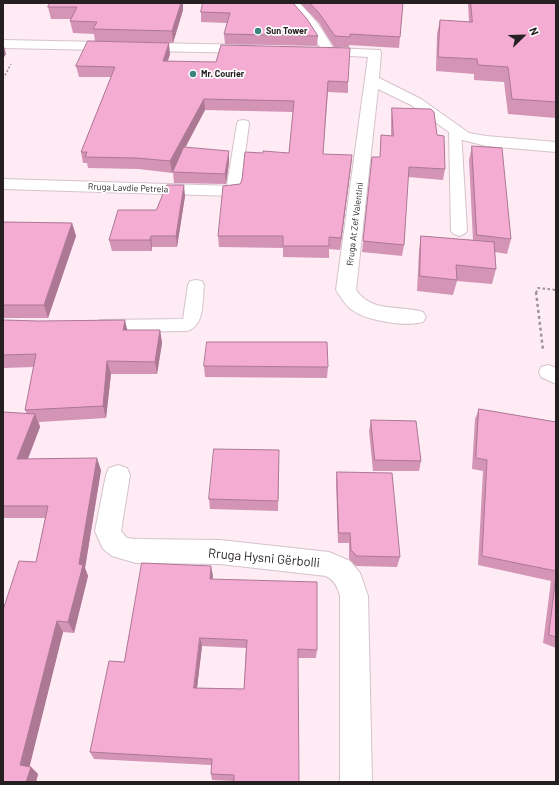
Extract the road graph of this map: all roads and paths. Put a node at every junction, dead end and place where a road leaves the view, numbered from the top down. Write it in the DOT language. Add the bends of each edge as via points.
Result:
graph roads {
  1 [pos="292,3"];
  2 [pos="3,44"];
  3 [pos="259,50"];
  4 [pos="305,50"];
  5 [pos="328,51"];
  6 [pos="372,80"];
  7 [pos="243,124"];
  8 [pos="455,130"];
  9 [pos="556,146"];
  10 [pos="3,184"];
  11 [pos="233,191"];
  12 [pos="459,231"];
  13 [pos="196,285"];
  14 [pos="556,290"];
  15 [pos="416,316"];
  16 [pos="83,326"];
  17 [pos="552,375"];
  18 [pos="118,475"];
  19 [pos="356,782"];
  1 -- 5 [label="street" via="319,33"];
  2 -- 3 [label="street"];
  4 -- 5 [label="street, Rruga At Zef Valentini"];
  5 -- 6 [label="street, Rruga At Zef Valentini" via="376,53"];
  6 -- 8 [label="street" via="416,102"];
  6 -- 15 [label="street, Rruga At Zef Valentini" via="346,290 351,300 371,312"];
  7 -- 11 [label="lane, Rruga Lavdie Petrela"];
  8 -- 9 [label="street" via="474,139"];
  8 -- 12 [label="lane"];
  10 -- 11 [label="street, Rruga Lavdie Petrela"];
  13 -- 16 [label="lane" via="191,322 187,325"];
  14 -- 17 [label="path" via="538,288 536,292 545,365"];
  18 -- 19 [label="street, Rruga Hysni Gërbolli" via="108,530 112,541 121,548 136,551 220,552 329,564 341,570 350,582 354,596"];
}
